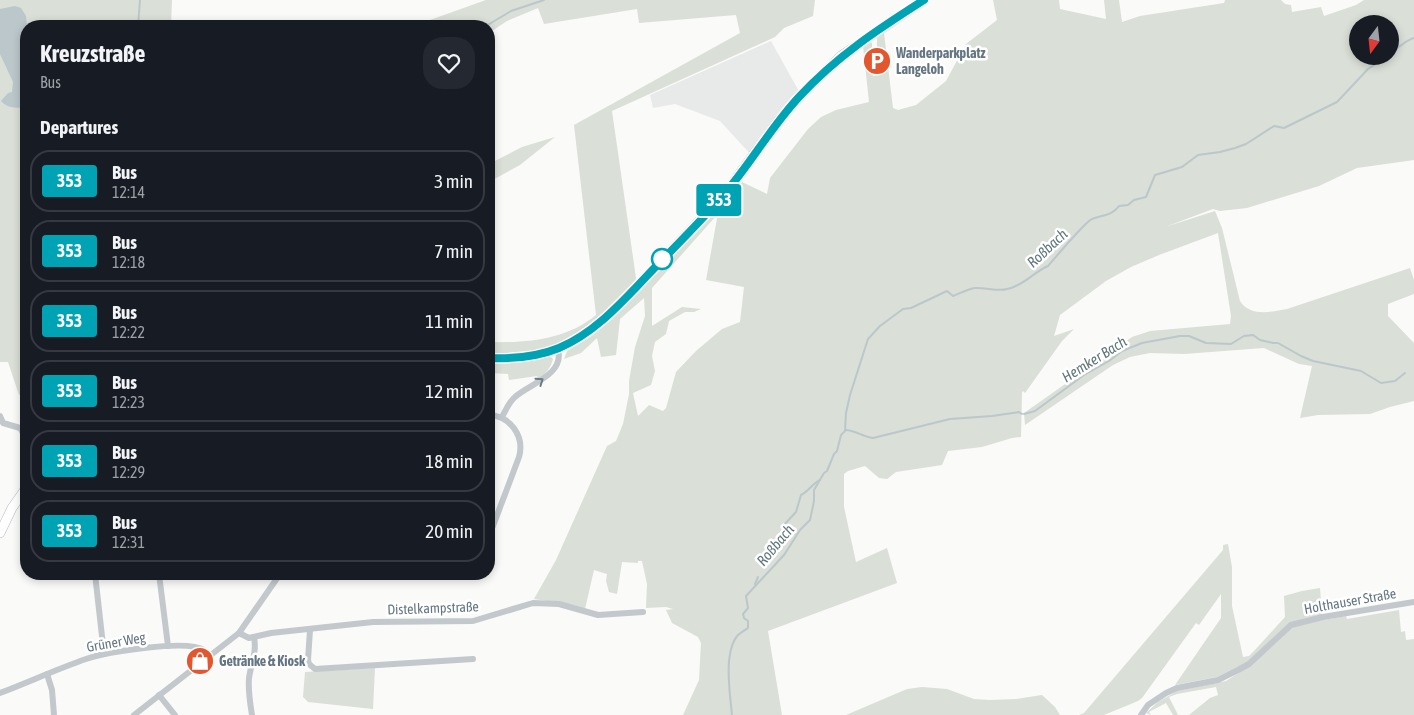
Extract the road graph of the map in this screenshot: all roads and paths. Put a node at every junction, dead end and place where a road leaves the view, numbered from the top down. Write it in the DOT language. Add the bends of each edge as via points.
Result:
graph roads {
  1 [pos="924,0"];
  2 [pos="558,348"];
  3 [pos="495,358"];
  4 [pos="0,416"];
  5 [pos="495,416"];
  6 [pos="502,417"];
  7 [pos="20,428"];
  8 [pos="20,497"];
  9 [pos="495,520"];
  10 [pos="0,533"];
  11 [pos="96,580"];
  12 [pos="160,580"];
  13 [pos="276,580"];
  14 [pos="1414,602"];
  15 [pos="643,612"];
  16 [pos="310,630"];
  17 [pos="239,633"];
  18 [pos="254,638"];
  19 [pos="168,646"];
  20 [pos="104,654"];
  21 [pos="209,656"];
  22 [pos="473,659"];
  23 [pos="47,674"];
  24 [pos="0,693"];
  25 [pos="159,695"];
  26 [pos="54,715"];
  27 [pos="134,715"];
  28 [pos="175,715"];
  29 [pos="252,715"];
  30 [pos="1142,715"];
  1 -- 2 [label="main road" via="854,46 828,69 779,120 724,195 641,282 597,324"];
  2 -- 3 [label="main road" via="523,357"];
  6 -- 2 [label="street, one-way" via="513,398 540,382 553,369"];
  4 -- 7 [label="street" via="3,423"];
  5 -- 6 [label="street"];
  6 -- 9 [label="street" via="517,432 520,451"];
  8 -- 10 [label="main road"];
  11 -- 20 [label="street"];
  12 -- 19 [label="street"];
  13 -- 17 [label="street"];
  14 -- 30 [label="street, Holthauser Straße" via="1291,625 1243,667 1218,680 1166,693 1148,705"];
  15 -- 16 [label="street, Distelkampstraße" via="598,615 559,604 533,603 473,621 373,622"];
  16 -- 18 [label="street, Distelkampstraße"];
  16 -- 22 [label="street" via="308,660 315,669"];
  17 -- 18 [label="street"];
  17 -- 21 [label="street"];
  18 -- 29 [label="street" via="249,678"];
  19 -- 20 [label="street, Grüner Weg"];
  19 -- 21 [label="street, Grüner Weg" via="197,648"];
  20 -- 23 [label="street, Grüner Weg"];
  21 -- 25 [label="street"];
  23 -- 24 [label="street, Grüner Weg"];
  23 -- 26 [label="street"];
  25 -- 27 [label="street"];
  25 -- 28 [label="street"];
}
